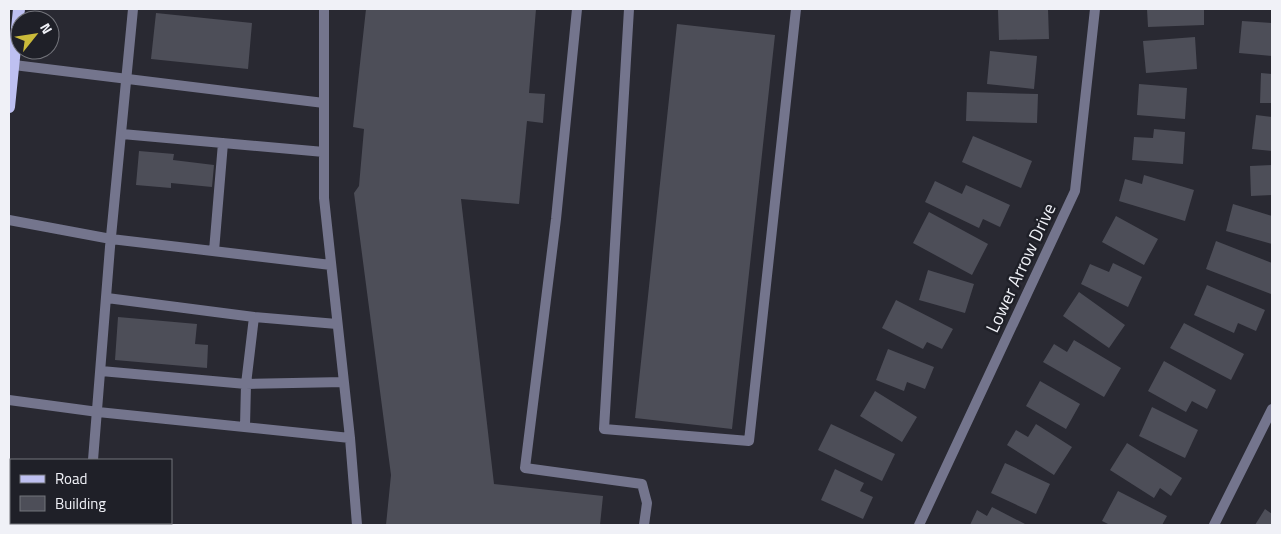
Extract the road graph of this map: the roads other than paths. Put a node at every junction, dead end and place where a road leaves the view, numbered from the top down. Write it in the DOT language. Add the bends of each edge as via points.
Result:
graph roads {
  1 [pos="19,9"];
  2 [pos="133,9"];
  3 [pos="324,9"];
  4 [pos="577,9"];
  5 [pos="629,9"];
  6 [pos="796,9"];
  7 [pos="1095,9"];
  8 [pos="14,64"];
  9 [pos="126,78"];
  10 [pos="324,103"];
  11 [pos="9,107"];
  12 [pos="122,134"];
  13 [pos="223,143"];
  14 [pos="324,152"];
  15 [pos="9,220"];
  16 [pos="111,239"];
  17 [pos="214,251"];
  18 [pos="331,265"];
  19 [pos="107,298"];
  20 [pos="254,317"];
  21 [pos="337,324"];
  22 [pos="100,371"];
  23 [pos="344,382"];
  24 [pos="246,384"];
  25 [pos="9,400"];
  26 [pos="1272,410"];
  27 [pos="98,412"];
  28 [pos="245,426"];
  29 [pos="350,438"];
  30 [pos="93,459"];
  31 [pos="357,525"];
  32 [pos="644,525"];
  33 [pos="919,525"];
  34 [pos="1214,525"];
  1 -- 8 [label="main road"];
  2 -- 9 [label="street"];
  3 -- 10 [label="street"];
  4 -- 32 [label="street" via="556,219 525,468 642,484 646,503"];
  5 -- 6 [label="street" via="604,429 749,442"];
  7 -- 33 [label="street, Lower Arrow Drive" via="1075,191"];
  8 -- 9 [label="street"];
  8 -- 11 [label="main road"];
  9 -- 10 [label="street"];
  9 -- 12 [label="street"];
  10 -- 14 [label="street"];
  12 -- 13 [label="street"];
  12 -- 16 [label="street"];
  13 -- 14 [label="street"];
  13 -- 17 [label="street"];
  14 -- 18 [label="street" via="324,198"];
  15 -- 16 [label="street"];
  16 -- 17 [label="street"];
  16 -- 19 [label="street"];
  17 -- 18 [label="street"];
  18 -- 21 [label="street"];
  19 -- 20 [label="street"];
  19 -- 22 [label="street"];
  20 -- 21 [label="street"];
  20 -- 24 [label="street"];
  21 -- 23 [label="street"];
  22 -- 24 [label="street"];
  22 -- 27 [label="street"];
  23 -- 24 [label="street"];
  23 -- 29 [label="street"];
  24 -- 28 [label="street"];
  25 -- 27 [label="street"];
  26 -- 34 [label="street"];
  27 -- 28 [label="street"];
  27 -- 30 [label="street"];
  28 -- 29 [label="street"];
  29 -- 31 [label="street"];
}
